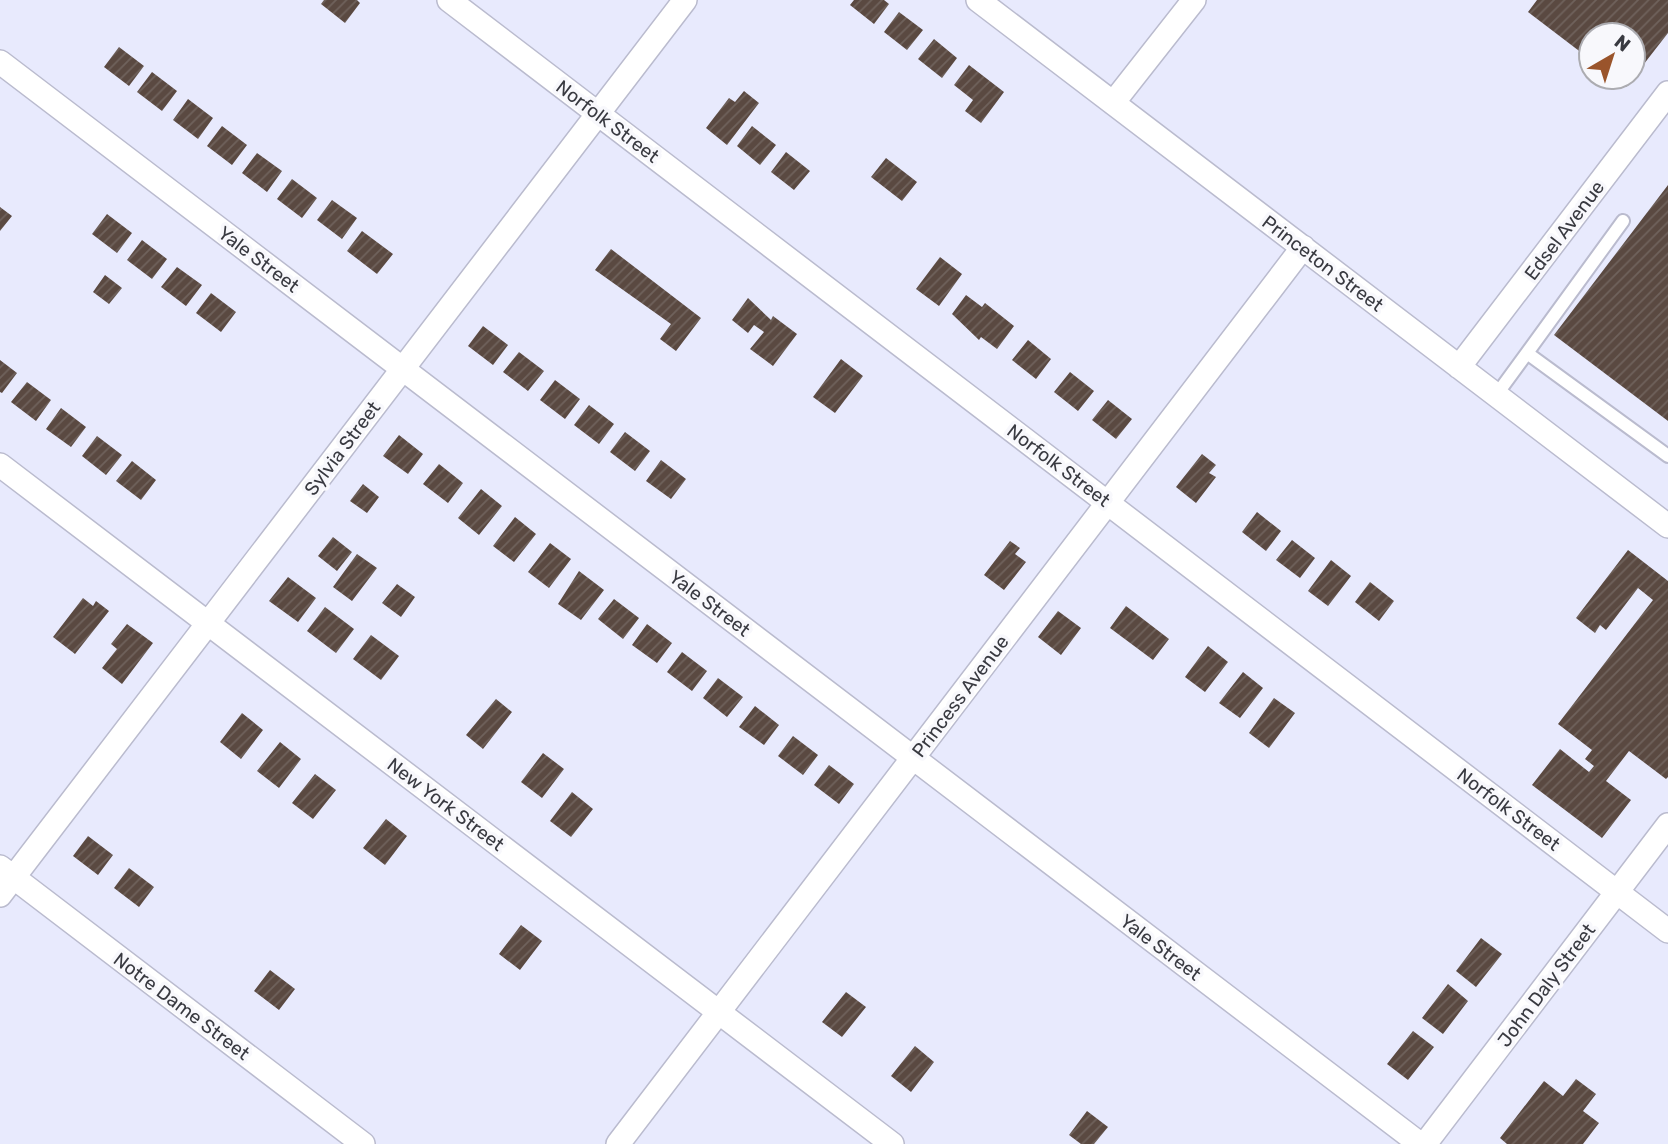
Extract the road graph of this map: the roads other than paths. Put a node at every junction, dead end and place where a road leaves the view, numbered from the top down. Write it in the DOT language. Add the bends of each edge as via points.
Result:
graph roads {
  1 [pos="449,0"];
  2 [pos="685,0"];
  3 [pos="978,0"];
  4 [pos="1194,0"];
  5 [pos="0,62"];
  6 [pos="1668,93"];
  7 [pos="1113,103"];
  8 [pos="598,114"];
  9 [pos="1623,221"];
  10 [pos="1303,247"];
  11 [pos="1527,353"];
  12 [pos="1459,367"];
  13 [pos="403,369"];
  14 [pos="1497,394"];
  15 [pos="1668,456"];
  16 [pos="0,465"];
  17 [pos="1108,502"];
  18 [pos="1668,526"];
  19 [pos="208,623"];
  20 [pos="913,758"];
  21 [pos="1668,825"];
  22 [pos="4,880"];
  23 [pos="1617,891"];
  24 [pos="1668,931"];
  25 [pos="719,1012"];
  26 [pos="363,1144"];
  27 [pos="618,1144"];
  28 [pos="892,1144"];
  29 [pos="1422,1144"];
  1 -- 8 [label="street, Norfolk Street"];
  2 -- 8 [label="street, Sylvia Street"];
  3 -- 7 [label="street, Princeton Street"];
  4 -- 7 [label="street"];
  5 -- 13 [label="street, Yale Street"];
  6 -- 12 [label="street, Edsel Avenue"];
  7 -- 10 [label="street, Princeton Street"];
  8 -- 13 [label="street, Sylvia Street"];
  8 -- 17 [label="street, Norfolk Street"];
  9 -- 11 [label="lane"];
  10 -- 12 [label="street, Princeton Street"];
  10 -- 17 [label="street, Princess Avenue"];
  11 -- 14 [label="lane"];
  11 -- 15 [label="lane"];
  12 -- 14 [label="street, Princeton Street"];
  13 -- 19 [label="street, Sylvia Street"];
  13 -- 20 [label="street, Yale Street"];
  14 -- 18 [label="street, Princeton Street"];
  16 -- 19 [label="street, New York Street"];
  17 -- 20 [label="street, Princess Avenue"];
  17 -- 23 [label="street, Norfolk Street"];
  19 -- 22 [label="street, Sylvia Street"];
  19 -- 25 [label="street, New York Street"];
  20 -- 25 [label="street, Princess Avenue"];
  20 -- 29 [label="street, Yale Street"];
  21 -- 23 [label="street, John Daly Street"];
  22 -- 26 [label="street, Notre Dame Street"];
  23 -- 24 [label="street, Norfolk Street"];
  23 -- 29 [label="street, John Daly Street"];
  25 -- 27 [label="street, Princess Avenue"];
  25 -- 28 [label="street, New York Street"];
}
